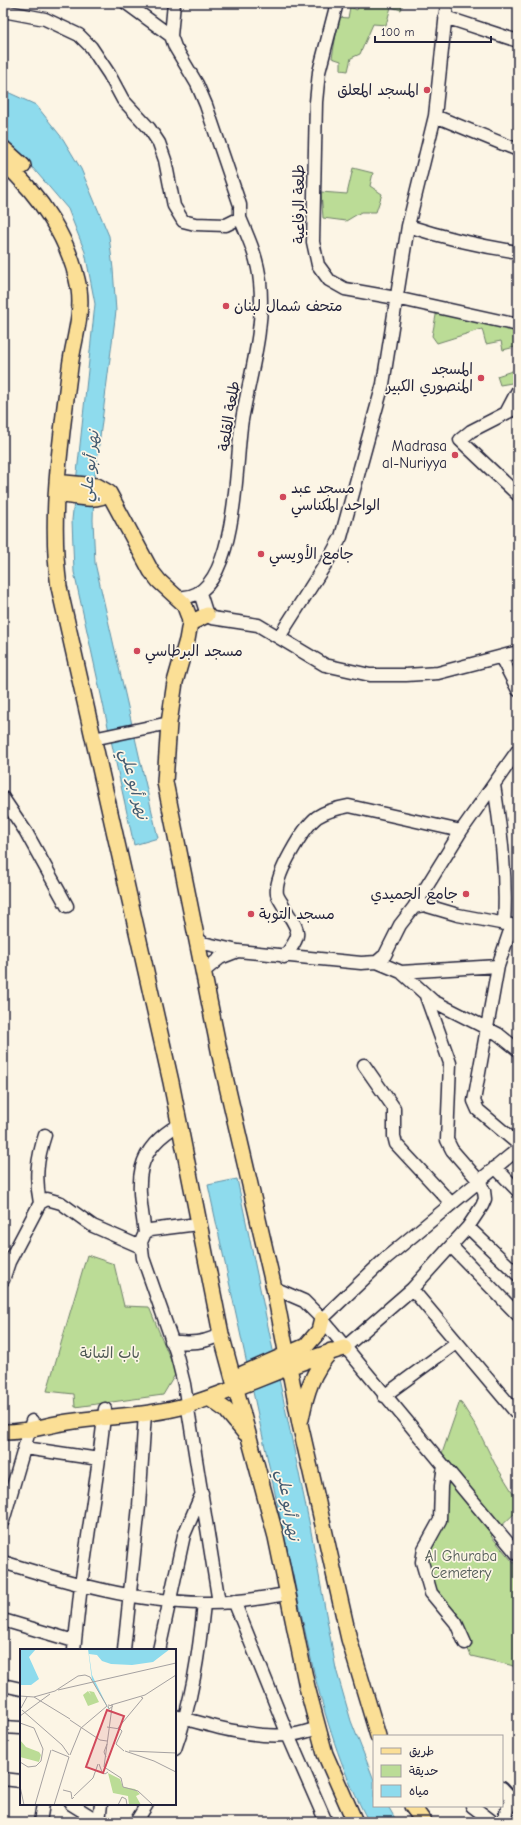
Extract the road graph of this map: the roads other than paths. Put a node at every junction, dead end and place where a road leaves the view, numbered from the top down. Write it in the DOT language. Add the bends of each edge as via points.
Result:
graph roads {
  1 [pos="126,3"];
  2 [pos="174,3"];
  3 [pos="337,3"];
  4 [pos="447,3"];
  5 [pos="3,11"];
  6 [pos="446,17"];
  7 [pos="171,36"];
  8 [pos="518,41"];
  9 [pos="434,116"];
  10 [pos="3,148"];
  11 [pos="518,150"];
  12 [pos="3,162"];
  13 [pos="240,218"];
  14 [pos="408,226"];
  15 [pos="518,252"];
  16 [pos="396,298"];
  17 [pos="518,325"];
  18 [pos="518,390"];
  19 [pos="512,409"];
  20 [pos="68,490"];
  21 [pos="518,495"];
  22 [pos="200,593"];
  23 [pos="179,597"];
  24 [pos="207,615"];
  25 [pos="190,623"];
  26 [pos="279,637"];
  27 [pos="518,652"];
  28 [pos="501,657"];
  29 [pos="518,690"];
  30 [pos="169,723"];
  31 [pos="101,737"];
  32 [pos="518,750"];
  33 [pos="494,785"];
  34 [pos="3,798"];
  35 [pos="461,831"];
  36 [pos="67,906"];
  37 [pos="414,907"];
  38 [pos="511,925"];
  39 [pos="196,937"];
  40 [pos="238,951"];
  41 [pos="284,957"];
  42 [pos="376,962"];
  43 [pos="498,966"];
  44 [pos="203,972"];
  45 [pos="401,972"];
  46 [pos="426,996"];
  47 [pos="487,1029"];
  48 [pos="518,1050"];
  49 [pos="364,1065"];
  50 [pos="180,1124"];
  51 [pos="45,1135"];
  52 [pos="518,1144"];
  53 [pos="518,1148"];
  54 [pos="495,1167"];
  55 [pos="479,1180"];
  56 [pos="518,1191"];
  57 [pos="40,1203"];
  58 [pos="451,1203"];
  59 [pos="198,1224"];
  60 [pos="468,1227"];
  61 [pos="145,1233"];
  62 [pos="141,1246"];
  63 [pos="451,1246"];
  64 [pos="518,1276"];
  65 [pos="3,1280"];
  66 [pos="274,1288"];
  67 [pos="412,1289"];
  68 [pos="518,1315"];
  69 [pos="322,1319"];
  70 [pos="221,1334"];
  71 [pos="171,1341"];
  72 [pos="456,1343"];
  73 [pos="338,1350"];
  74 [pos="282,1363"];
  75 [pos="241,1380"];
  76 [pos="384,1396"];
  77 [pos="209,1398"];
  78 [pos="187,1401"];
  79 [pos="105,1413"];
  80 [pos="145,1413"];
  81 [pos="518,1415"];
  82 [pos="300,1424"];
  83 [pos="3,1425"];
  84 [pos="31,1426"];
  85 [pos="3,1432"];
  86 [pos="251,1442"];
  87 [pos="26,1448"];
  88 [pos="99,1459"];
  89 [pos="444,1466"];
  90 [pos="202,1493"];
  91 [pos="3,1521"];
  92 [pos="518,1555"];
  93 [pos="3,1562"];
  94 [pos="81,1585"];
  95 [pos="131,1594"];
  96 [pos="288,1594"];
  97 [pos="234,1601"];
  98 [pos="169,1602"];
  99 [pos="218,1603"];
  100 [pos="204,1604"];
  101 [pos="3,1620"];
  102 [pos="465,1643"];
  103 [pos="74,1646"];
  104 [pos="124,1649"];
  105 [pos="159,1649"];
  106 [pos="3,1685"];
  107 [pos="20,1689"];
  108 [pos="180,1718"];
  109 [pos="3,1727"];
  110 [pos="20,1728"];
  111 [pos="318,1728"];
  112 [pos="288,1735"];
  113 [pos="378,1735"];
  114 [pos="176,1743"];
  115 [pos="3,1779"];
  116 [pos="20,1781"];
  117 [pos="503,1789"];
  118 [pos="43,1805"];
  119 [pos="73,1805"];
  120 [pos="101,1805"];
  121 [pos="146,1805"];
  122 [pos="413,1807"];
  123 [pos="473,1807"];
  124 [pos="40,1822"];
  125 [pos="100,1822"];
  126 [pos="136,1822"];
  127 [pos="326,1822"];
  128 [pos="355,1822"];
  129 [pos="424,1822"];
  130 [pos="494,1822"];
  131 [pos="502,1822"];
  1 -- 7 [label="street"];
  2 -- 7 [label="street"];
  3 -- 16 [label="street, طلعة الرفاعية" via="320,72 316,102 313,228 315,253 323,274 339,287"];
  4 -- 6 [label="street"];
  5 -- 13 [label="street" via="45,19 79,35 91,48 123,100 159,143 174,206 183,221 226,225"];
  6 -- 8 [label="street"];
  6 -- 9 [label="street"];
  7 -- 13 [label="street, طلعة القلعة" via="206,105 240,205"];
  9 -- 11 [label="street"];
  9 -- 14 [label="street"];
  10 -- 20 [label="main road" via="30,175 55,208 72,244 86,289 87,314 76,376"];
  12 -- 31 [label="main road" via="23,180 56,227 73,264 79,291 57,493 55,553 62,602"];
  13 -- 22 [label="street, طلعة القلعة" via="255,254 260,281 259,340 242,421 236,498 231,524 223,555 209,584"];
  14 -- 15 [label="street" via="476,246"];
  14 -- 16 [label="street"];
  16 -- 17 [label="street, طلعة الرفاعية"];
  16 -- 26 [label="street" via="383,384 341,537"];
  18 -- 19 [label="street"];
  19 -- 21 [label="street" via="471,431 460,440"];
  20 -- 23 [label="main road" via="101,493 151,571 165,587"];
  20 -- 31 [label="main road" via="63,552 67,586"];
  22 -- 23 [label="street" via="191,597"];
  22 -- 24 [label="street"];
  23 -- 25 [label="main road"];
  24 -- 25 [label="main road"];
  24 -- 26 [label="street" via="220,620 258,625"];
  25 -- 30 [label="main road" via="183,660 175,682"];
  26 -- 28 [label="street" via="324,665 370,675 438,673"];
  27 -- 28 [label="street"];
  28 -- 29 [label="street"];
  30 -- 31 [label="street"];
  30 -- 39 [label="main road" via="165,782"];
  31 -- 50 [label="main road" via="122,857"];
  31 -- 75 [label="main road" via="178,1074 211,1246"];
  32 -- 33 [label="street"];
  33 -- 35 [label="street"];
  33 -- 38 [label="street"];
  34 -- 36 [label="street" via="26,832"];
  35 -- 37 [label="street"];
  35 -- 41 [label="street" via="349,806 318,816 308,825 276,883 277,895 298,930 297,941"];
  37 -- 38 [label="street" via="424,906"];
  37 -- 42 [label="street" via="400,926 385,955"];
  38 -- 43 [label="street"];
  39 -- 40 [label="street" via="203,942"];
  39 -- 44 [label="main road"];
  40 -- 41 [label="street"];
  40 -- 44 [label="street" via="220,958"];
  41 -- 42 [label="street"];
  42 -- 45 [label="street"];
  43 -- 45 [label="street"];
  43 -- 47 [label="street"];
  44 -- 66 [label="main road"];
  45 -- 46 [label="street"];
  46 -- 47 [label="street"];
  46 -- 55 [label="street" via="450,1062 447,1140 452,1150"];
  47 -- 48 [label="street" via="498,1034"];
  47 -- 52 [label="street" via="474,1096 475,1106 482,1115"];
  49 -- 58 [label="street" via="394,1108 396,1144"];
  50 -- 59 [label="main road"];
  50 -- 61 [label="street" via="162,1135 146,1154 139,1180"];
  51 -- 57 [label="street" via="36,1175"];
  53 -- 54 [label="street"];
  54 -- 55 [label="street"];
  54 -- 56 [label="street"];
  55 -- 58 [label="street"];
  55 -- 60 [label="street" via="485,1199"];
  57 -- 62 [label="street" via="47,1199 55,1200 93,1226"];
  57 -- 65 [label="street" via="9,1262"];
  58 -- 69 [label="street" via="386,1258"];
  59 -- 61 [label="street" via="161,1228"];
  59 -- 70 [label="main road"];
  60 -- 63 [label="street"];
  60 -- 64 [label="street"];
  61 -- 62 [label="street"];
  62 -- 71 [label="street"];
  63 -- 67 [label="street"];
  63 -- 68 [label="street"];
  66 -- 69 [label="street" via="304,1300"];
  66 -- 74 [label="main road"];
  67 -- 72 [label="street"];
  67 -- 73 [label="street"];
  69 -- 73 [label="street"];
  69 -- 74 [label="main road" via="319,1331 311,1342"];
  70 -- 71 [label="street" via="191,1343"];
  70 -- 75 [label="main road"];
  71 -- 78 [label="street"];
  72 -- 76 [label="street"];
  72 -- 81 [label="street"];
  73 -- 74 [label="main road"];
  73 -- 76 [label="street"];
  73 -- 82 [label="main road" via="312,1377"];
  74 -- 75 [label="main road"];
  74 -- 82 [label="main road"];
  75 -- 77 [label="main road"];
  75 -- 78 [label="main road"];
  75 -- 86 [label="main road"];
  76 -- 89 [label="street"];
  77 -- 78 [label="main road"];
  77 -- 86 [label="main road" via="226,1410"];
  78 -- 79 [label="main road" via="166,1401"];
  78 -- 80 [label="main road"];
  78 -- 90 [label="street"];
  79 -- 80 [label="main road"];
  79 -- 84 [label="main road" via="60,1415"];
  79 -- 88 [label="street"];
  80 -- 95 [label="street"];
  82 -- 113 [label="main road" via="349,1639"];
  83 -- 84 [label="main road"];
  84 -- 85 [label="main road"];
  84 -- 87 [label="street"];
  86 -- 96 [label="main road"];
  87 -- 88 [label="street"];
  87 -- 91 [label="street"];
  88 -- 94 [label="street"];
  89 -- 92 [label="street"];
  89 -- 102 [label="street" via="440,1520 424,1549 422,1562 431,1592 456,1623"];
  90 -- 98 [label="street" via="184,1535"];
  90 -- 99 [label="street"];
  93 -- 94 [label="street"];
  94 -- 95 [label="street"];
  94 -- 103 [label="street"];
  95 -- 98 [label="street"];
  95 -- 104 [label="street"];
  96 -- 97 [label="street"];
  96 -- 111 [label="main road"];
  97 -- 99 [label="street"];
  97 -- 112 [label="street"];
  98 -- 100 [label="street"];
  98 -- 105 [label="street"];
  99 -- 100 [label="street"];
  100 -- 108 [label="street" via="197,1662"];
  101 -- 103 [label="street"];
  106 -- 107 [label="street"];
  108 -- 112 [label="street" via="261,1735"];
  108 -- 114 [label="street"];
  109 -- 110 [label="street"];
  111 -- 112 [label="street"];
  111 -- 128 [label="main road" via="325,1754"];
  112 -- 127 [label="street"];
  115 -- 116 [label="street"];
  117 -- 131 [label="street" via="512,1799"];
  118 -- 124 [label="street"];
  119 -- 125 [label="street"];
  120 -- 125 [label="street"];
  121 -- 126 [label="street"];
  122 -- 129 [label="main road"];
  123 -- 130 [label="street"];
}
